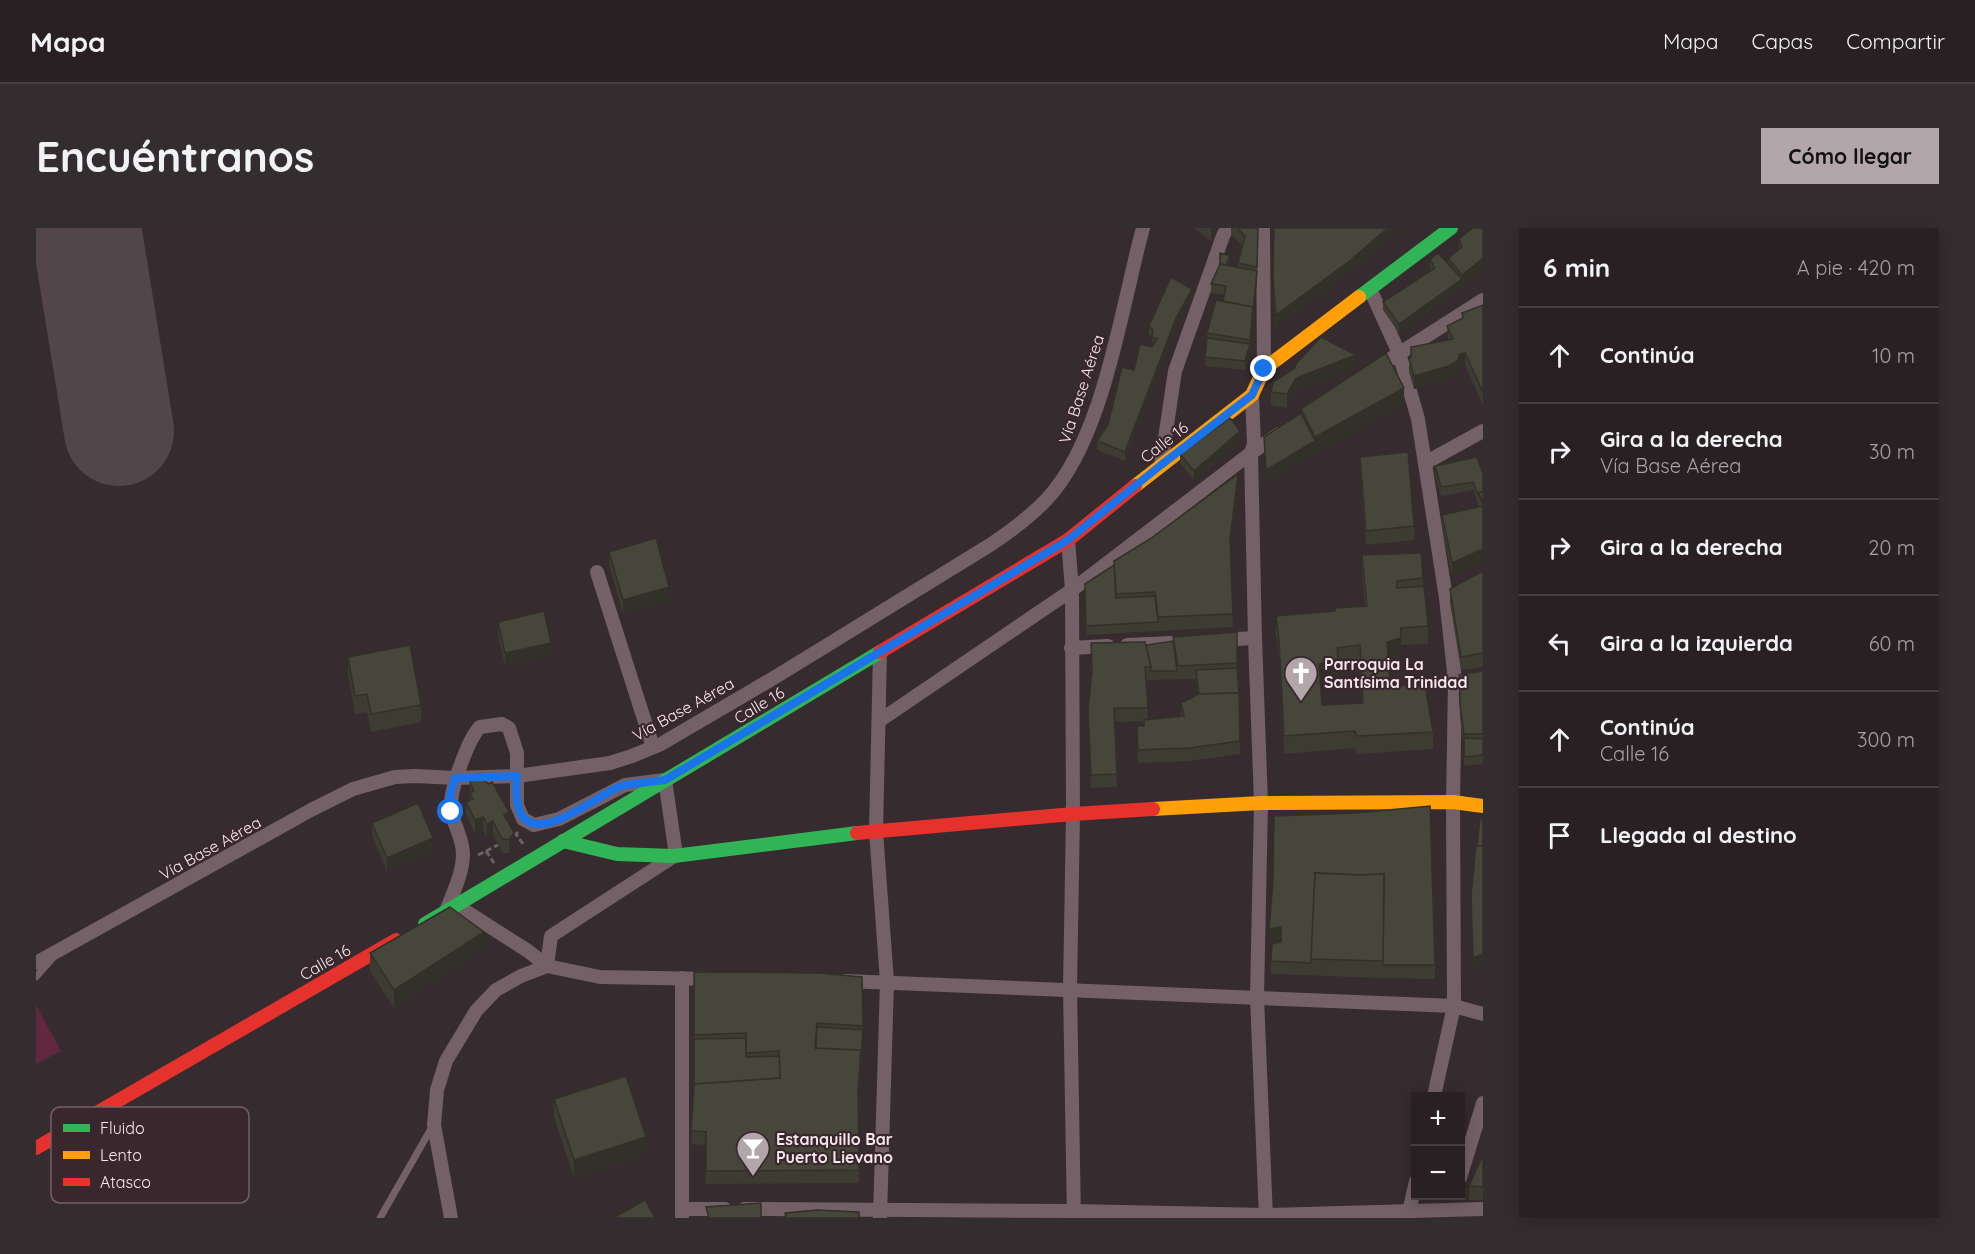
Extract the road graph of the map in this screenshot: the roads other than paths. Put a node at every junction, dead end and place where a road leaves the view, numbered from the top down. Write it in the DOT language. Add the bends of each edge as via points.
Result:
graph roads {
  1 [pos="1143,228"];
  2 [pos="1227,228"];
  3 [pos="1263,228"];
  4 [pos="1451,228"];
  5 [pos="1370,289"];
  6 [pos="1483,300"];
  7 [pos="1399,353"];
  8 [pos="1264,369"];
  9 [pos="1359,379"];
  10 [pos="1252,395"];
  11 [pos="1291,426"];
  12 [pos="1483,431"];
  13 [pos="1251,453"];
  14 [pos="1425,462"];
  15 [pos="1161,465"];
  16 [pos="1068,540"];
  17 [pos="597,572"];
  18 [pos="1072,590"];
  19 [pos="1255,638"];
  20 [pos="1209,641"];
  21 [pos="1186,642"];
  22 [pos="1071,648"];
  23 [pos="880,652"];
  24 [pos="879,721"];
  25 [pos="653,747"];
  26 [pos="517,776"];
  27 [pos="455,778"];
  28 [pos="665,780"];
  29 [pos="1453,802"];
  30 [pos="1261,803"];
  31 [pos="1483,806"];
  32 [pos="1073,814"];
  33 [pos="544,824"];
  34 [pos="876,831"];
  35 [pos="563,841"];
  36 [pos="548,850"];
  37 [pos="675,856"];
  38 [pos="451,908"];
  39 [pos="58,952"];
  40 [pos="36,963"];
  41 [pos="548,966"];
  42 [pos="36,976"];
  43 [pos="682,978"];
  44 [pos="728,979"];
  45 [pos="830,981"];
  46 [pos="887,982"];
  47 [pos="1070,989"];
  48 [pos="1257,997"];
  49 [pos="1454,1006"];
  50 [pos="1483,1014"];
  51 [pos="1435,1092"];
  52 [pos="1483,1103"];
  53 [pos="107,1107"];
  54 [pos="434,1125"];
  55 [pos="51,1139"];
  56 [pos="36,1148"];
  57 [pos="1465,1164"];
  58 [pos="1412,1200"];
  59 [pos="1452,1207"];
  60 [pos="1483,1209"];
  61 [pos="1409,1212"];
  62 [pos="682,1213"];
  63 [pos="880,1214"];
  64 [pos="1074,1214"];
  65 [pos="1266,1217"];
  66 [pos="380,1218"];
  67 [pos="451,1218"];
  1 -- 25 [label="street, Vía Base Aérea" via="1092,419 1069,470 1048,498 1020,525 990,545"];
  2 -- 15 [label="street" via="1175,371"];
  3 -- 8 [label="street"];
  4 -- 5 [label="main road, Calle 16"];
  5 -- 7 [label="street"];
  5 -- 8 [label="main road, Calle 16"];
  6 -- 7 [label="street"];
  7 -- 9 [label="street"];
  7 -- 14 [label="street" via="1418,418"];
  8 -- 10 [label="main road, Calle 16"];
  10 -- 13 [label="street"];
  10 -- 15 [label="main road, Calle 16"];
  11 -- 13 [label="street"];
  12 -- 14 [label="street"];
  13 -- 18 [label="street"];
  13 -- 19 [label="street"];
  14 -- 29 [label="street" via="1450,596 1460,680"];
  15 -- 16 [label="main road, Calle 16"];
  16 -- 18 [label="street"];
  16 -- 23 [label="main road, Calle 16"];
  17 -- 25 [label="street"];
  18 -- 22 [label="street"];
  18 -- 24 [label="street"];
  19 -- 20 [label="street"];
  19 -- 30 [label="street"];
  21 -- 22 [label="street"];
  22 -- 32 [label="street"];
  23 -- 24 [label="street"];
  23 -- 28 [label="main road, Calle 16"];
  24 -- 34 [label="street"];
  25 -- 26 [label="street, Vía Base Aérea" via="610,763"];
  26 -- 27 [label="street, Vía Base Aérea"];
  26 -- 27 [label="street" via="517,753 509,728 490,724 477,730"];
  26 -- 33 [label="street" via="515,799 519,814 528,823"];
  27 -- 38 [label="street" via="451,812 463,856"];
  27 -- 39 [label="street, Vía Base Aérea" via="405,776 353,789"];
  28 -- 33 [label="street" via="616,788"];
  28 -- 35 [label="main road, Calle 16"];
  28 -- 37 [label="street"];
  29 -- 30 [label="main road"];
  29 -- 31 [label="main road"];
  29 -- 49 [label="street"];
  30 -- 32 [label="main road"];
  30 -- 48 [label="street"];
  32 -- 34 [label="main road"];
  32 -- 47 [label="street"];
  33 -- 36 [label="street"];
  34 -- 37 [label="main road"];
  34 -- 46 [label="street"];
  35 -- 36 [label="main road, Calle 16"];
  35 -- 37 [label="main road" via="617,854"];
  36 -- 38 [label="main road, Calle 16"];
  37 -- 41 [label="street" via="551,936"];
  38 -- 41 [label="street"];
  38 -- 53 [label="main road, Calle 16"];
  39 -- 40 [label="street, Vía Base Aérea"];
  39 -- 42 [label="lane"];
  41 -- 43 [label="street" via="600,977"];
  41 -- 54 [label="street" via="496,990 476,1011 446,1061 437,1090"];
  43 -- 44 [label="street"];
  43 -- 62 [label="street"];
  45 -- 46 [label="street"];
  46 -- 47 [label="street"];
  46 -- 63 [label="street"];
  47 -- 48 [label="street"];
  47 -- 64 [label="street"];
  48 -- 49 [label="street"];
  48 -- 65 [label="street"];
  49 -- 50 [label="street"];
  49 -- 51 [label="street"];
  52 -- 57 [label="street"];
  54 -- 66 [label="lane"];
  54 -- 67 [label="street"];
  55 -- 56 [label="main road, Calle 16"];
  58 -- 61 [label="street"];
  59 -- 60 [label="street"];
  59 -- 61 [label="street"];
  61 -- 65 [label="street"];
  62 -- 63 [label="street"];
  63 -- 64 [label="street"];
  64 -- 65 [label="street"];
}
